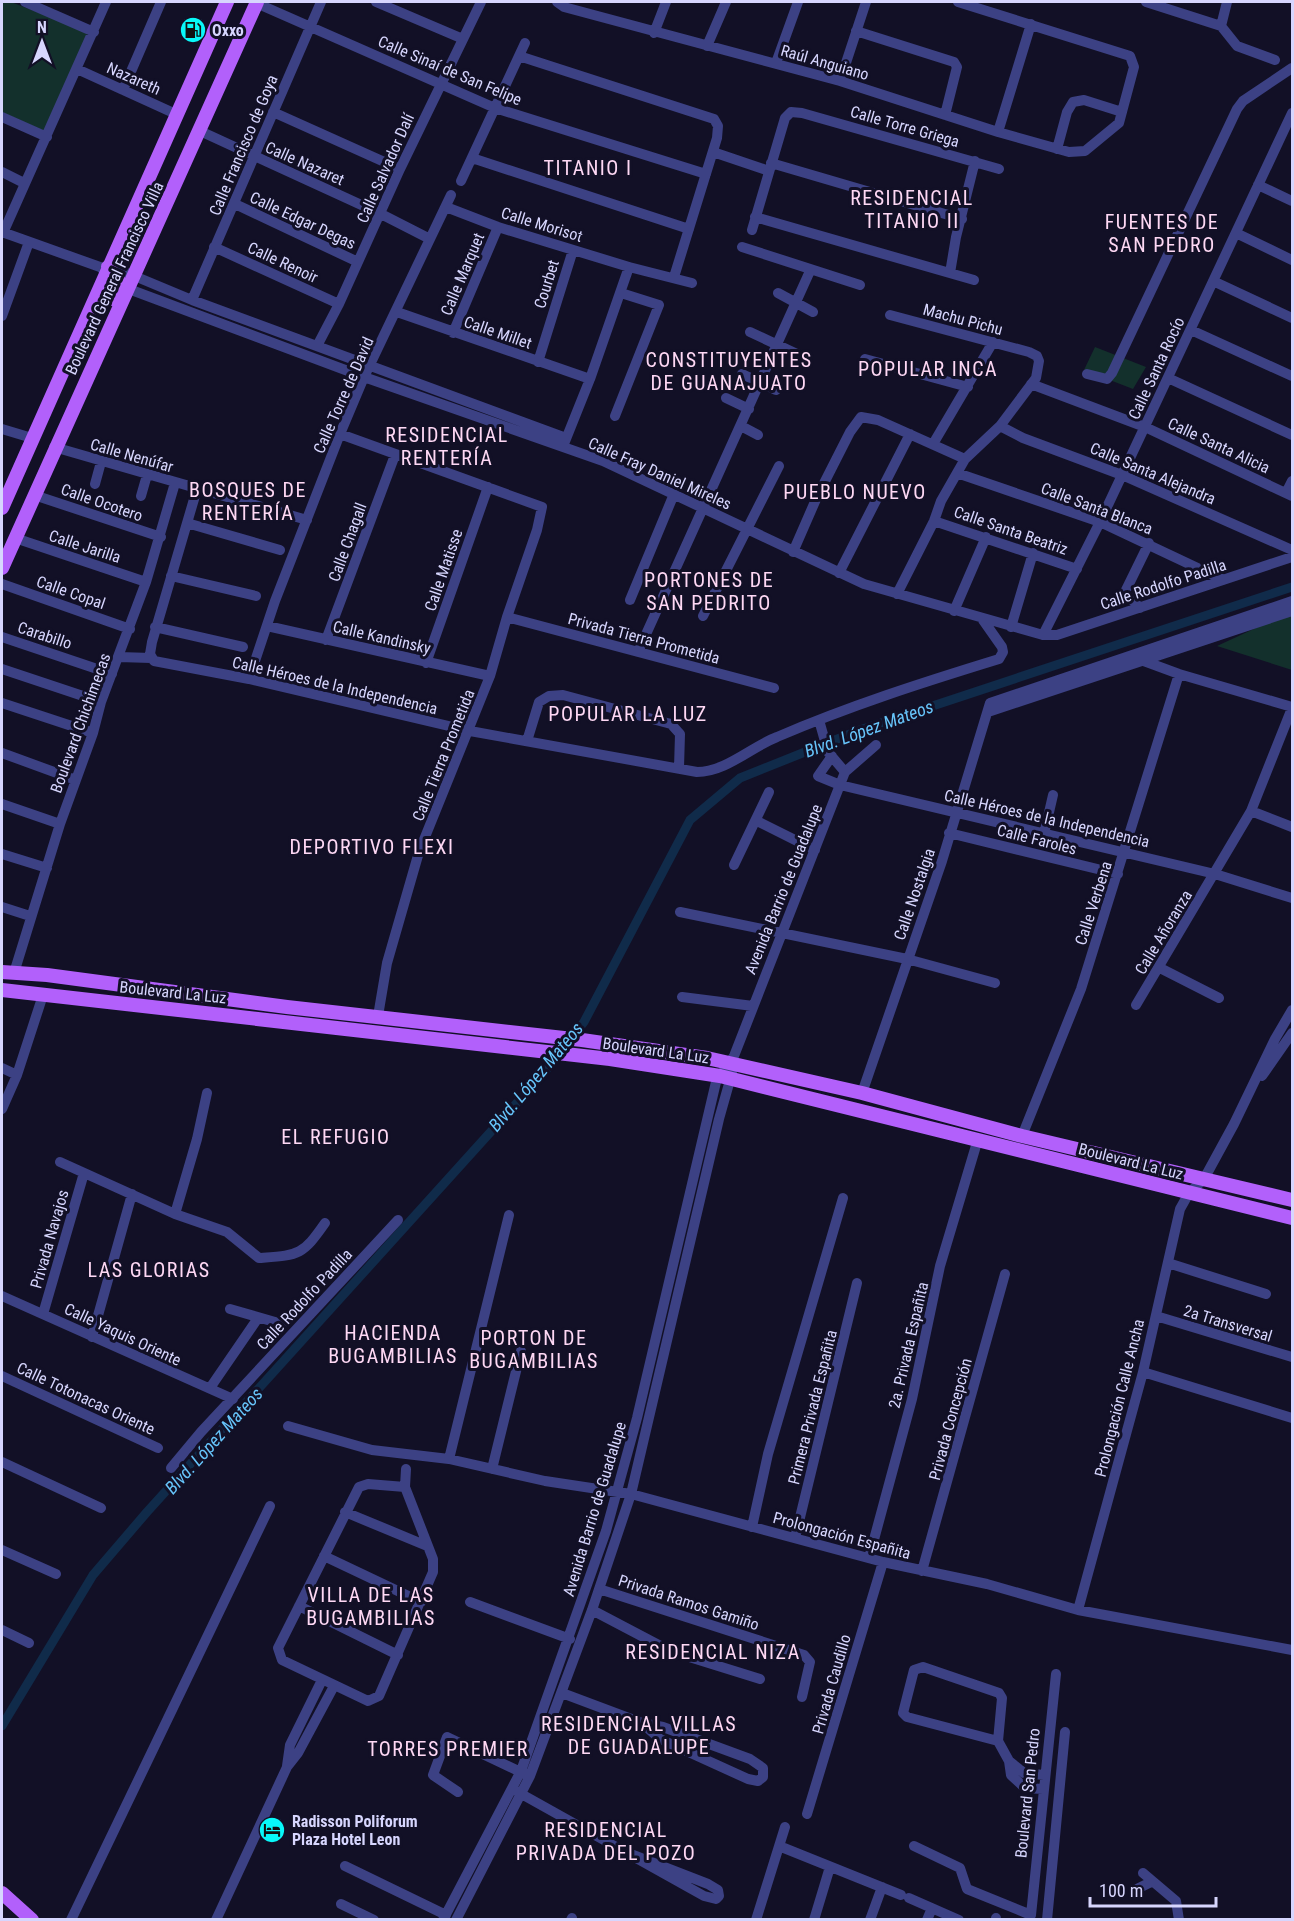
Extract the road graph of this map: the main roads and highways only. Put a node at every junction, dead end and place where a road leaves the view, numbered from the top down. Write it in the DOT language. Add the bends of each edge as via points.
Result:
graph roads {
  1 [pos="227,2"];
  2 [pos="256,2"];
  3 [pos="105,269"];
  4 [pos="125,283"];
  5 [pos="2,508"];
  6 [pos="2,568"];
  7 [pos="8,973"];
  8 [pos="2,990"];
  9 [pos="614,1044"];
  10 [pos="610,1059"];
  11 [pos="1293,1200"];
  12 [pos="1293,1218"];
  13 [pos="2,1893"];
  14 [pos="32,1920"];
  1 -- 3 [label="main road, Boulevard General Francisco Villa"];
  2 -- 4 [label="main road, Boulevard General Francisco Villa" via="200,132"];
  3 -- 4 [label="main road"];
  3 -- 5 [label="main road, Boulevard General Francisco Villa"];
  4 -- 6 [label="main road, Boulevard General Francisco Villa"];
  7 -- 9 [label="main road, Boulevard La Luz"];
  8 -- 10 [label="main road, Boulevard La Luz"];
  9 -- 10 [label="main road"];
  9 -- 11 [label="main road, Boulevard La Luz" via="732,1061 1022,1136"];
  10 -- 12 [label="main road, Boulevard La Luz" via="725,1077"];
  13 -- 14 [label="main road"];
}
